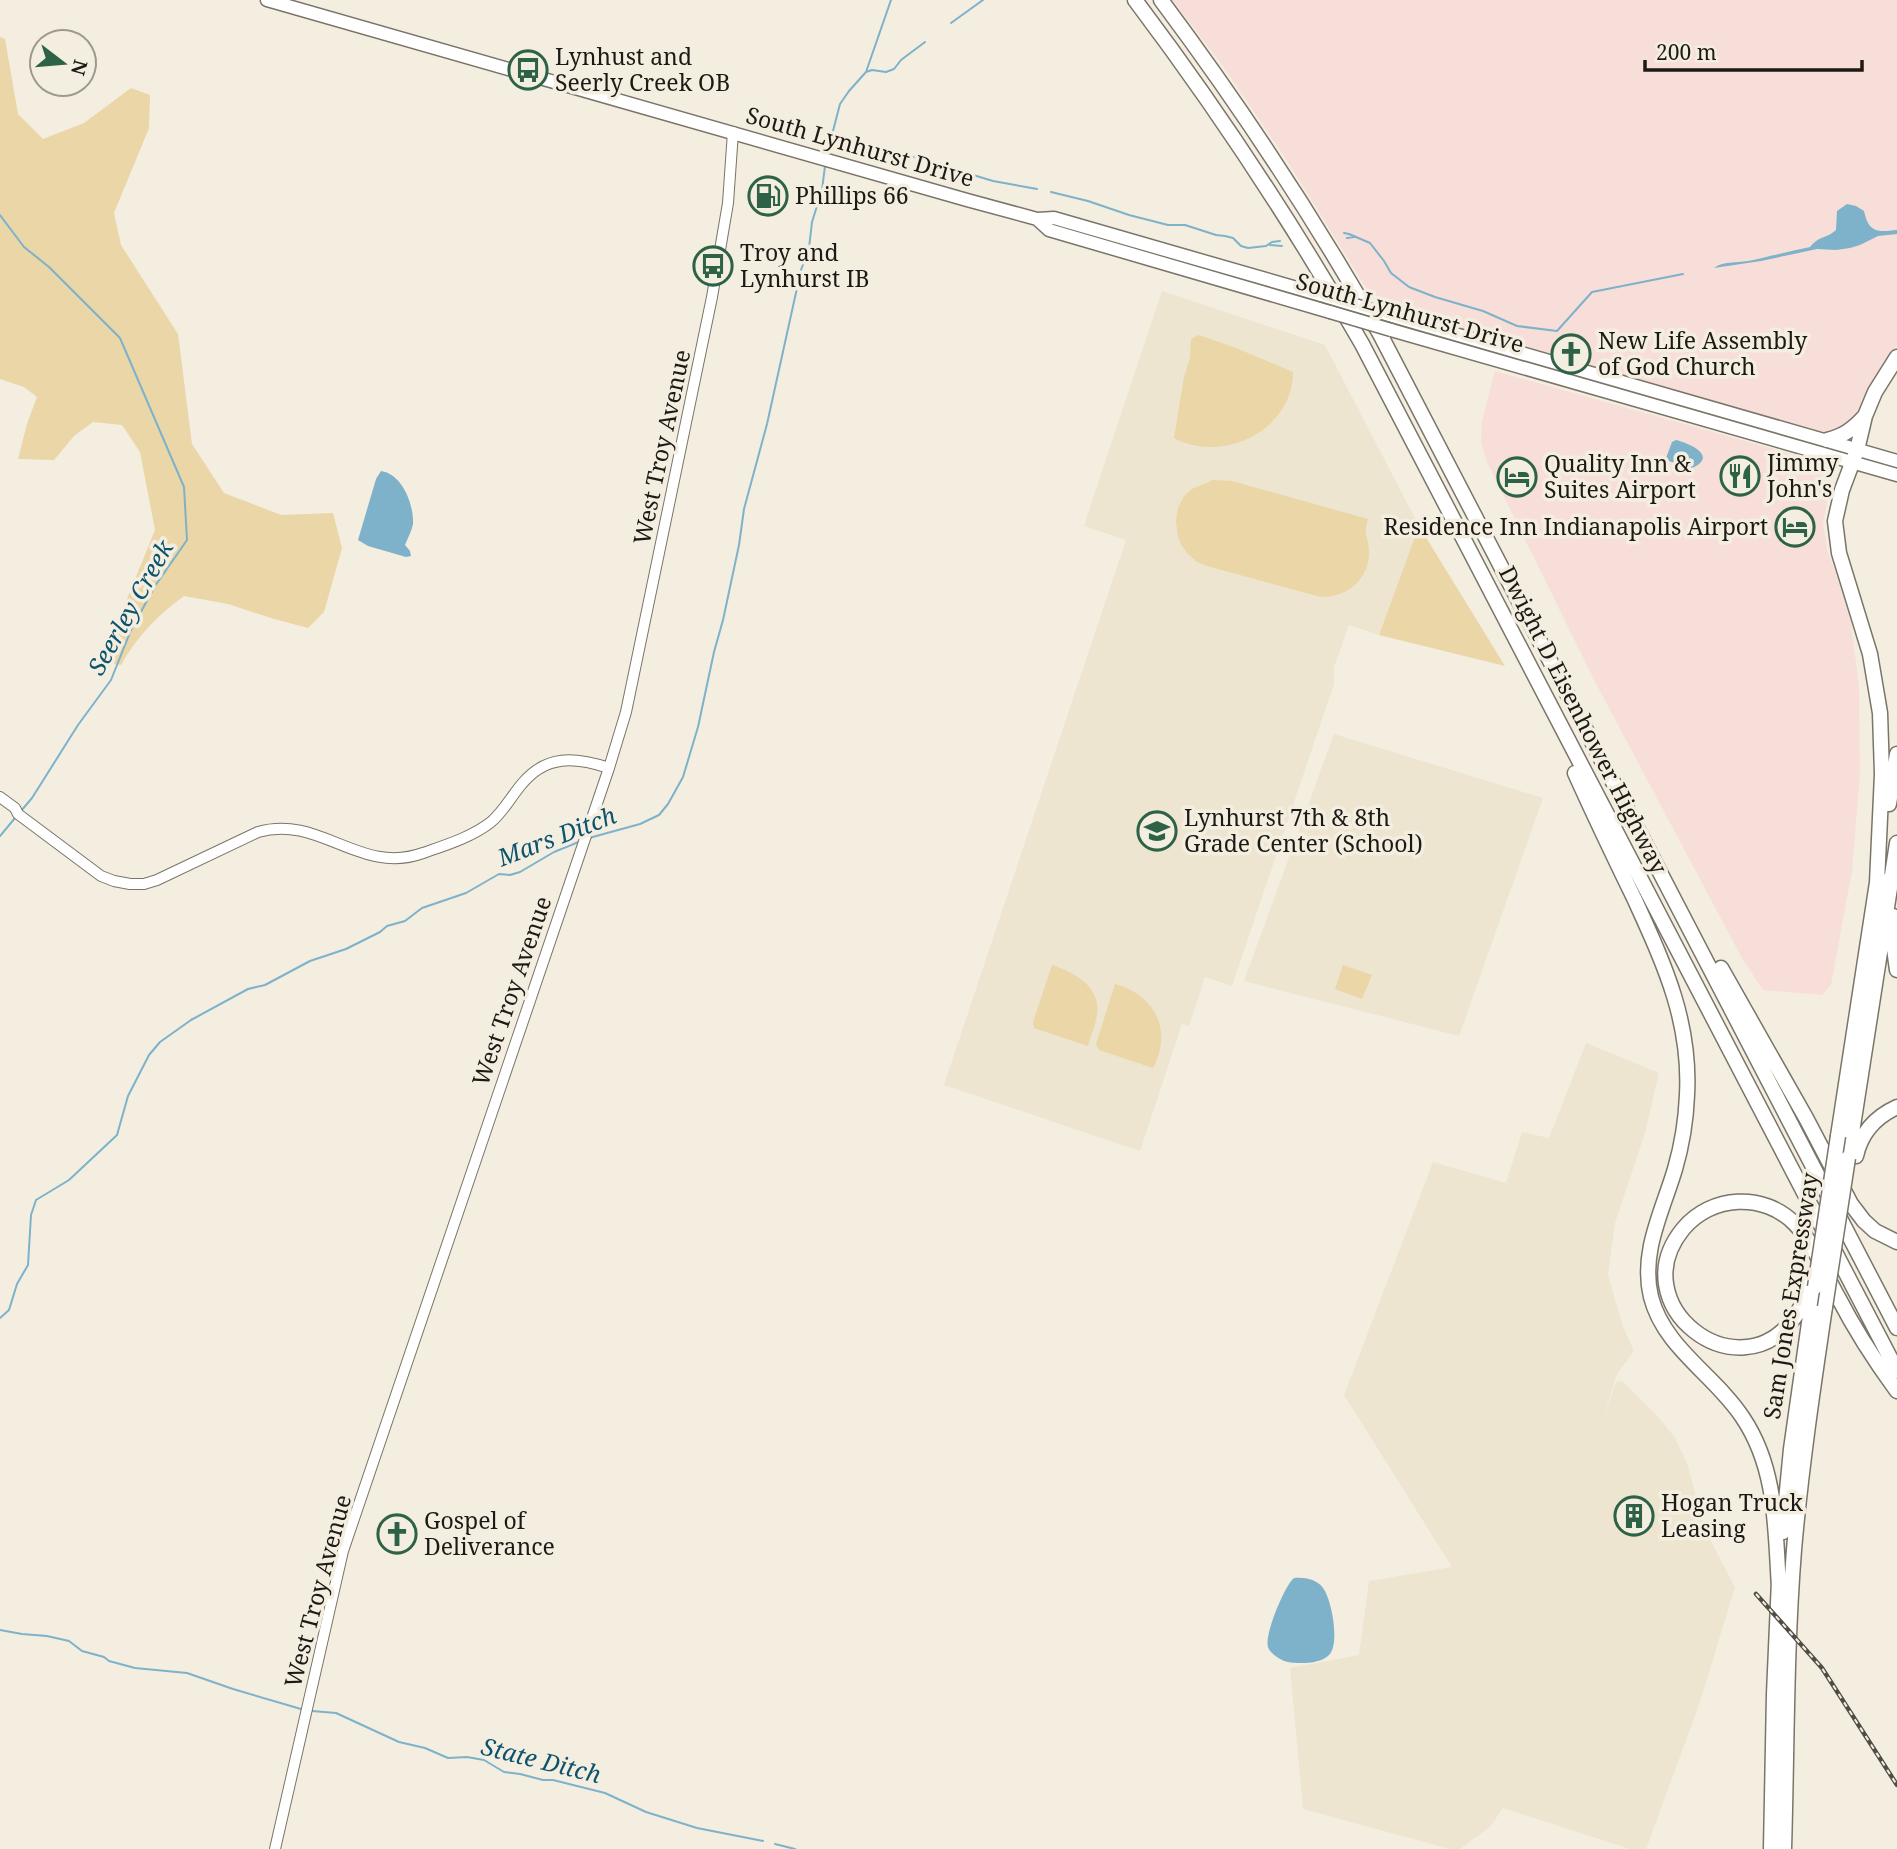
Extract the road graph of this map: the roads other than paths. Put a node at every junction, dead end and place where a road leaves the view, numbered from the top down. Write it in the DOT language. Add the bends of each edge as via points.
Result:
graph roads {
  1 [pos="267,0"];
  2 [pos="1135,0"];
  3 [pos="1161,0"];
  4 [pos="733,132"];
  5 [pos="1037,219"];
  6 [pos="1897,357"];
  7 [pos="1865,416"];
  8 [pos="1827,440"];
  9 [pos="1855,456"];
  10 [pos="1897,461"];
  11 [pos="1897,475"];
  12 [pos="1540,684"];
  13 [pos="1897,754"];
  14 [pos="609,768"];
  15 [pos="0,797"];
  16 [pos="1897,843"];
  17 [pos="1897,854"];
  18 [pos="1653,857"];
  19 [pos="1877,883"];
  20 [pos="1897,970"];
  21 [pos="1897,1107"];
  22 [pos="1851,1163"];
  23 [pos="1897,1242"];
  24 [pos="1813,1283"];
  25 [pos="1897,1328"];
  26 [pos="1897,1371"];
  27 [pos="1897,1391"];
  28 [pos="1779,1587"];
  29 [pos="275,1849"];
  30 [pos="1771,1849"];
  31 [pos="1784,1849"];
  1 -- 4 [label="main road, South Lynhurst Drive"];
  2 -- 12 [label="highway, Dwight D Eisenhower Highway" via="1223,121 1329,286"];
  3 -- 18 [label="highway, Dwight D Eisenhower Highway" via="1283,173 1380,334"];
  4 -- 5 [label="main road, South Lynhurst Drive"];
  4 -- 14 [label="street, West Troy Avenue" via="728,203 712,297 638,658"];
  5 -- 8 [label="main road, South Lynhurst Drive, bridge" via="1054,218"];
  5 -- 9 [label="main road, South Lynhurst Drive, bridge" via="1049,230 1391,330"];
  6 -- 7 [label="highway"];
  7 -- 8 [label="highway" via="1850,431"];
  7 -- 9 [label="highway"];
  8 -- 9 [label="main road, South Lynhurst Drive"];
  9 -- 10 [label="main road, South Lynhurst Drive"];
  9 -- 11 [label="main road, South Lynhurst Drive"];
  9 -- 19 [label="highway" via="1842,490 1835,529 1870,654 1880,713"];
  12 -- 26 [label="highway, Dwight D Eisenhower Highway"];
  12 -- 28 [label="highway" via="1581,786 1660,955 1678,1006 1687,1064 1685,1118 1676,1167 1650,1246 1649,1287 1669,1336 1729,1399 1755,1439 1773,1495"];
  13 -- 19 [label="highway, Sam Jones Expressway"];
  14 -- 15 [label="street" via="575,760 544,766 486,825 416,855 372,856 301,830 275,828 141,884 101,876"];
  14 -- 29 [label="street, West Troy Avenue" via="343,1551"];
  16 -- 22 [label="highway, Sam Jones Expressway"];
  17 -- 20 [label="highway" via="1892,931"];
  18 -- 23 [label="highway" via="1684,899 1851,1204 1870,1227"];
  18 -- 25 [label="highway, Dwight D Eisenhower Highway"];
  19 -- 24 [label="highway, Sam Jones Expressway, bridge"];
  21 -- 22 [label="highway" via="1866,1131"];
  22 -- 31 [label="highway, Sam Jones Expressway, bridge" via="1842,1197 1800,1485"];
  24 -- 27 [label="highway" via="1798,1313 1782,1331 1759,1343 1732,1346 1706,1340 1682,1321 1670,1301 1667,1261 1683,1228 1701,1213 1738,1201 1774,1208 1807,1237 1857,1333"];
  24 -- 28 [label="highway, Sam Jones Expressway"];
  28 -- 30 [label="highway, Sam Jones Expressway"];
}
